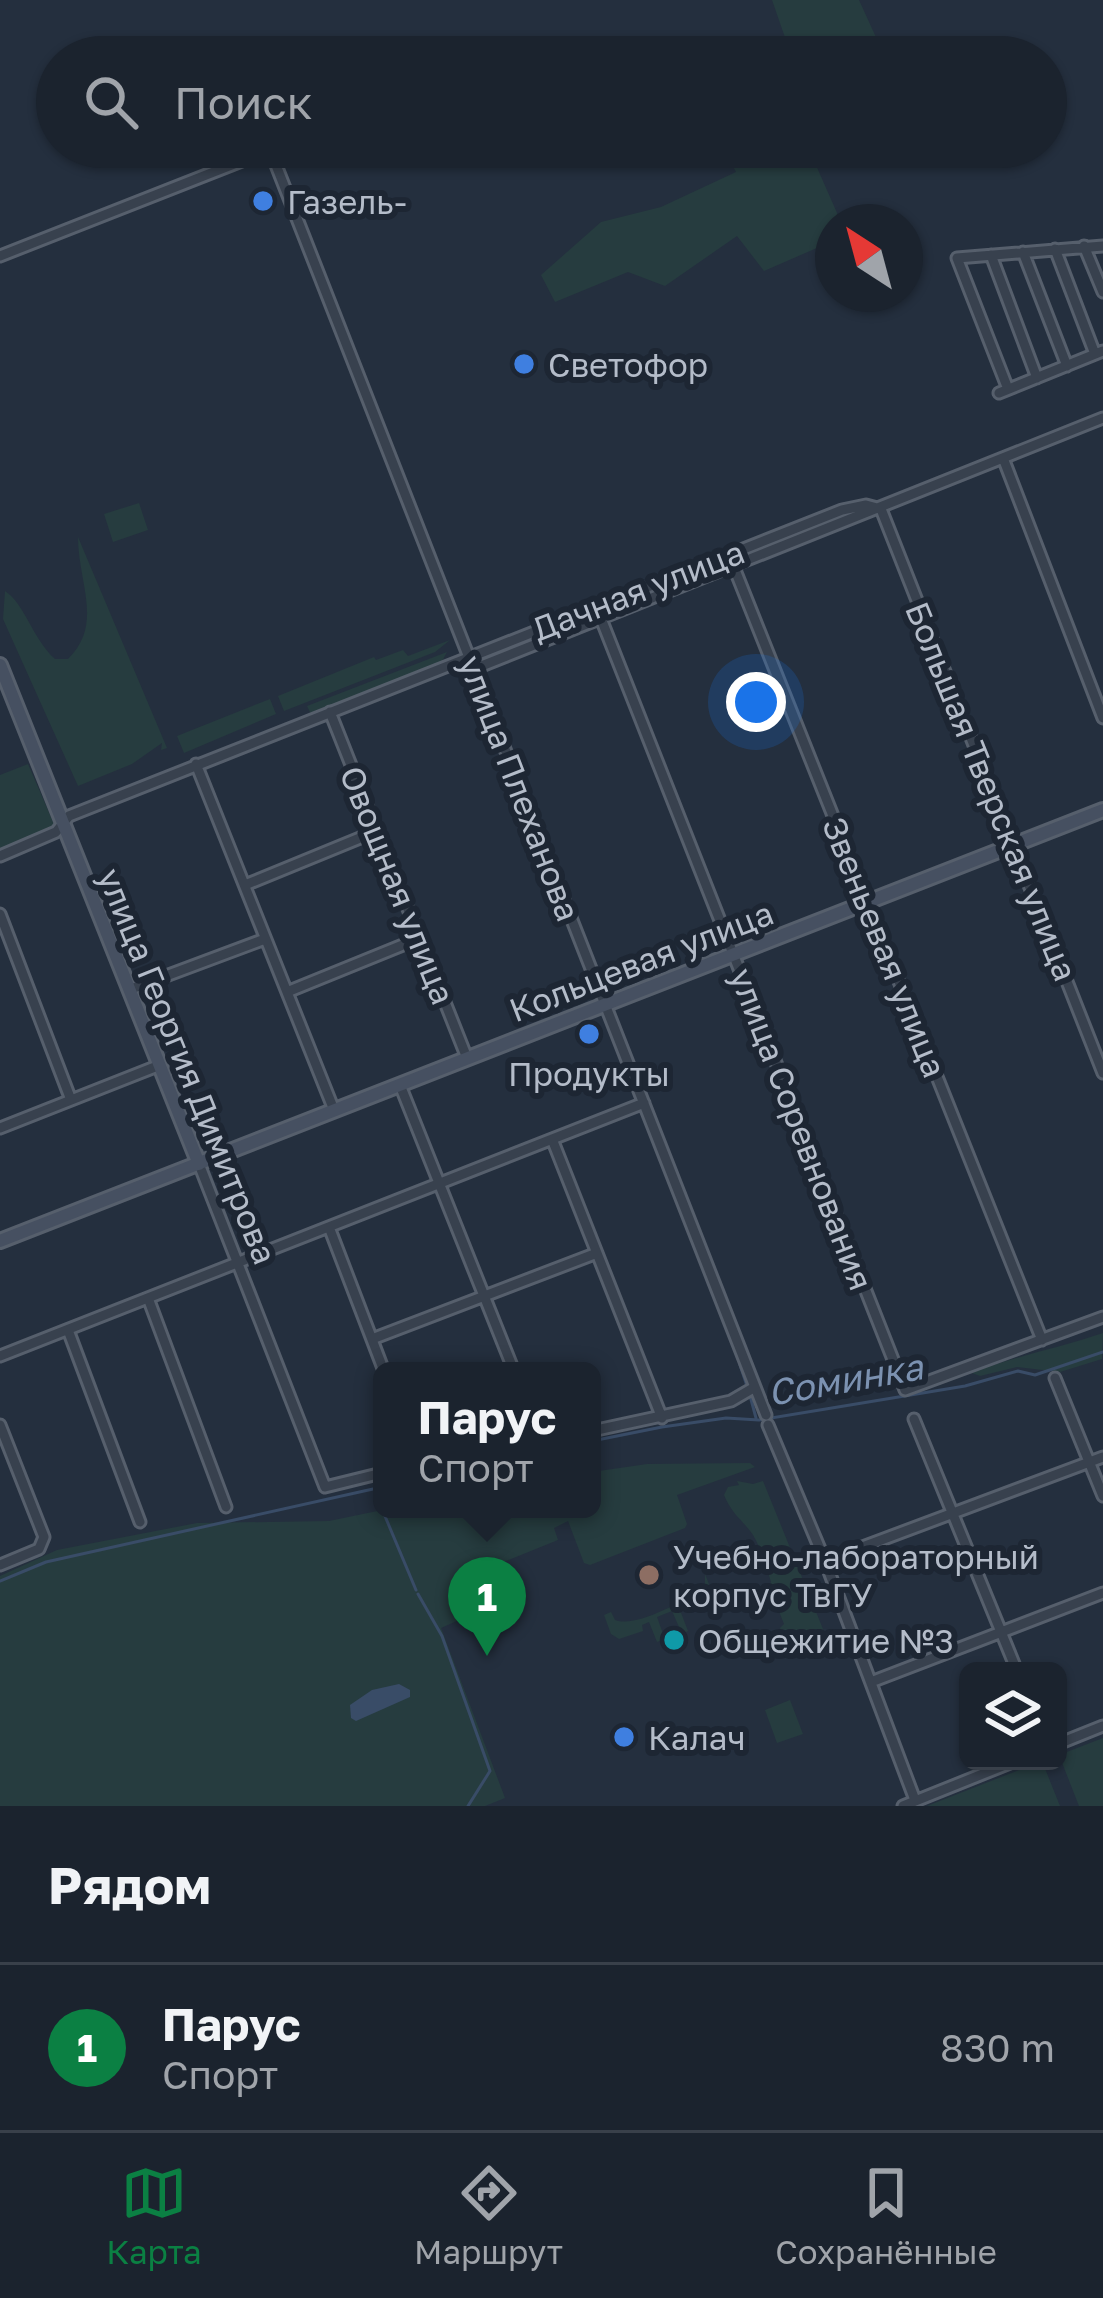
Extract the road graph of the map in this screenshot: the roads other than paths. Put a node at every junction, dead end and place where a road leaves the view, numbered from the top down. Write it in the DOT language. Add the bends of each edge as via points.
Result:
graph roads {
  1 [pos="224,168"];
  2 [pos="277,168"];
  3 [pos="1084,246"];
  4 [pos="1103,246"];
  5 [pos="1054,249"];
  6 [pos="1023,252"];
  7 [pos="991,255"];
  8 [pos="0,256"];
  9 [pos="1103,292"];
  10 [pos="1099,352"];
  11 [pos="1067,366"];
  12 [pos="1037,378"];
  13 [pos="1103,418"];
  14 [pos="1003,458"];
  15 [pos="880,508"];
  16 [pos="729,555"];
  17 [pos="734,567"];
  18 [pos="596,606"];
  19 [pos="602,619"];
  20 [pos="469,657"];
  21 [pos="0,664"];
  22 [pos="474,669"];
  23 [pos="330,712"];
  24 [pos="1103,718"];
  25 [pos="196,764"];
  26 [pos="1103,809"];
  27 [pos="63,825"];
  28 [pos="377,831"];
  29 [pos="1013,844"];
  30 [pos="0,856"];
  31 [pos="244,885"];
  32 [pos="867,902"];
  33 [pos="0,914"];
  34 [pos="419,938"];
  35 [pos="265,939"];
  36 [pos="734,954"];
  37 [pos="131,989"];
  38 [pos="286,992"];
  39 [pos="605,1004"];
  40 [pos="467,1058"];
  41 [pos="160,1065"];
  42 [pos="1103,1073"];
  43 [pos="400,1085"];
  44 [pos="71,1100"];
  45 [pos="644,1102"];
  46 [pos="334,1111"];
  47 [pos="0,1128"];
  48 [pos="552,1139"];
  49 [pos="199,1164"];
  50 [pos="439,1182"];
  51 [pos="329,1227"];
  52 [pos="0,1241"];
  53 [pos="597,1253"];
  54 [pos="238,1263"];
  55 [pos="484,1296"];
  56 [pos="148,1298"];
  57 [pos="1103,1317"];
  58 [pos="68,1330"];
  59 [pos="372,1339"];
  60 [pos="1042,1340"];
  61 [pos="0,1356"];
  62 [pos="381,1362"];
  63 [pos="510,1362"];
  64 [pos="1055,1378"];
  65 [pos="755,1387"];
  66 [pos="662,1418"];
  67 [pos="914,1419"];
  68 [pos="0,1425"];
  69 [pos="601,1429"];
  70 [pos="1103,1457"];
  71 [pos="1090,1462"];
  72 [pos="373,1475"];
  73 [pos="1103,1496"];
  74 [pos="226,1508"];
  75 [pos="953,1514"];
  76 [pos="140,1522"];
  77 [pos="825,1562"];
  78 [pos="0,1564"];
  79 [pos="1103,1593"];
  80 [pos="1001,1632"];
  81 [pos="1013,1662"];
  82 [pos="871,1682"];
  83 [pos="1103,1726"];
  84 [pos="1067,1740"];
  85 [pos="992,1770"];
  86 [pos="915,1800"];
  87 [pos="903,1806"];
  1 -- 8 [label="street, улица Плеханова"];
  2 -- 20 [label="street, улица Плеханова"];
  3 -- 4 [label="street"];
  3 -- 5 [label="street"];
  3 -- 9 [label="street"];
  5 -- 6 [label="street"];
  5 -- 10 [label="street"];
  6 -- 7 [label="street"];
  6 -- 11 [label="street"];
  7 -- 12 [label="street"];
  7 -- 12 [label="street" via="957,258 1004,391"];
  10 -- 11 [label="street"];
  11 -- 12 [label="street"];
  13 -- 14 [label="street, Дачная улица"];
  14 -- 15 [label="street, Дачная улица"];
  14 -- 24 [label="street"];
  15 -- 16 [label="street, Дачная улица" via="842,510"];
  15 -- 17 [label="street, Дачная улица"];
  15 -- 29 [label="street, Большая Тверская улица"];
  16 -- 17 [label="street, Звеньевая улица"];
  16 -- 18 [label="street, Дачная улица"];
  17 -- 19 [label="street, Дачная улица"];
  17 -- 32 [label="street, Звеньевая улица"];
  18 -- 19 [label="street, улица Соревнования"];
  18 -- 20 [label="street, Дачная улица"];
  19 -- 22 [label="street, Дачная улица"];
  19 -- 36 [label="street, улица Соревнования"];
  20 -- 22 [label="street, улица Плеханова"];
  20 -- 23 [label="street, Дачная улица"];
  21 -- 27 [label="main road, улица Георгия Димитрова"];
  22 -- 39 [label="street, улица Плеханова"];
  23 -- 25 [label="street, Дачная улица"];
  23 -- 28 [label="street, Овощная улица"];
  25 -- 27 [label="street, Дачная улица"];
  25 -- 31 [label="street"];
  26 -- 29 [label="main road, Кольцевая улица"];
  27 -- 30 [label="street, Дачная улица"];
  27 -- 37 [label="main road, улица Георгия Димитрова"];
  28 -- 31 [label="street"];
  28 -- 34 [label="street, Овощная улица"];
  29 -- 32 [label="main road, Кольцевая улица"];
  29 -- 42 [label="street, Большая Тверская улица"];
  31 -- 35 [label="street"];
  32 -- 36 [label="main road, Кольцевая улица"];
  32 -- 60 [label="street, Звеньевая улица"];
  33 -- 44 [label="street"];
  34 -- 38 [label="street"];
  34 -- 40 [label="street, Овощная улица"];
  35 -- 37 [label="street"];
  35 -- 38 [label="street"];
  36 -- 39 [label="main road, Кольцевая улица"];
  36 -- 60 [label="street, улица Соревнования" via="905,1390"];
  37 -- 41 [label="main road, улица Георгия Димитрова"];
  38 -- 46 [label="street"];
  39 -- 40 [label="main road, Кольцевая улица"];
  39 -- 45 [label="street, улица Плеханова"];
  40 -- 43 [label="main road, Кольцевая улица"];
  41 -- 44 [label="street"];
  41 -- 49 [label="main road, улица Георгия Димитрова"];
  43 -- 46 [label="main road, Кольцевая улица"];
  43 -- 50 [label="street"];
  44 -- 47 [label="street"];
  45 -- 48 [label="street"];
  45 -- 65 [label="street, улица Плеханова"];
  46 -- 49 [label="main road, Кольцевая улица"];
  48 -- 50 [label="street"];
  48 -- 53 [label="street"];
  49 -- 52 [label="main road, Кольцевая улица"];
  49 -- 54 [label="street, улица Георгия Димитрова"];
  50 -- 51 [label="street"];
  50 -- 55 [label="street"];
  51 -- 54 [label="street"];
  51 -- 59 [label="street"];
  53 -- 55 [label="street"];
  53 -- 66 [label="street"];
  54 -- 56 [label="street"];
  54 -- 72 [label="street, улица Георгия Димитрова" via="326,1487"];
  55 -- 59 [label="street"];
  55 -- 63 [label="street"];
  56 -- 58 [label="street"];
  56 -- 74 [label="street"];
  57 -- 60 [label="street"];
  58 -- 61 [label="street"];
  58 -- 76 [label="street"];
  59 -- 62 [label="street"];
  64 -- 71 [label="street"];
  65 -- 66 [label="street"];
  65 -- 77 [label="street, улица Плеханова"];
  66 -- 69 [label="street"];
  67 -- 75 [label="street"];
  68 -- 78 [label="street" via="44,1537 39,1549"];
  70 -- 71 [label="street"];
  71 -- 73 [label="street"];
  71 -- 75 [label="street"];
  75 -- 77 [label="street"];
  75 -- 80 [label="street"];
  77 -- 82 [label="street, улица Плеханова"];
  79 -- 80 [label="street"];
  80 -- 81 [label="street"];
  80 -- 82 [label="street"];
  82 -- 86 [label="street, улица Плеханова"];
  83 -- 84 [label="street"];
  85 -- 86 [label="street"];
  86 -- 87 [label="street"];
}
